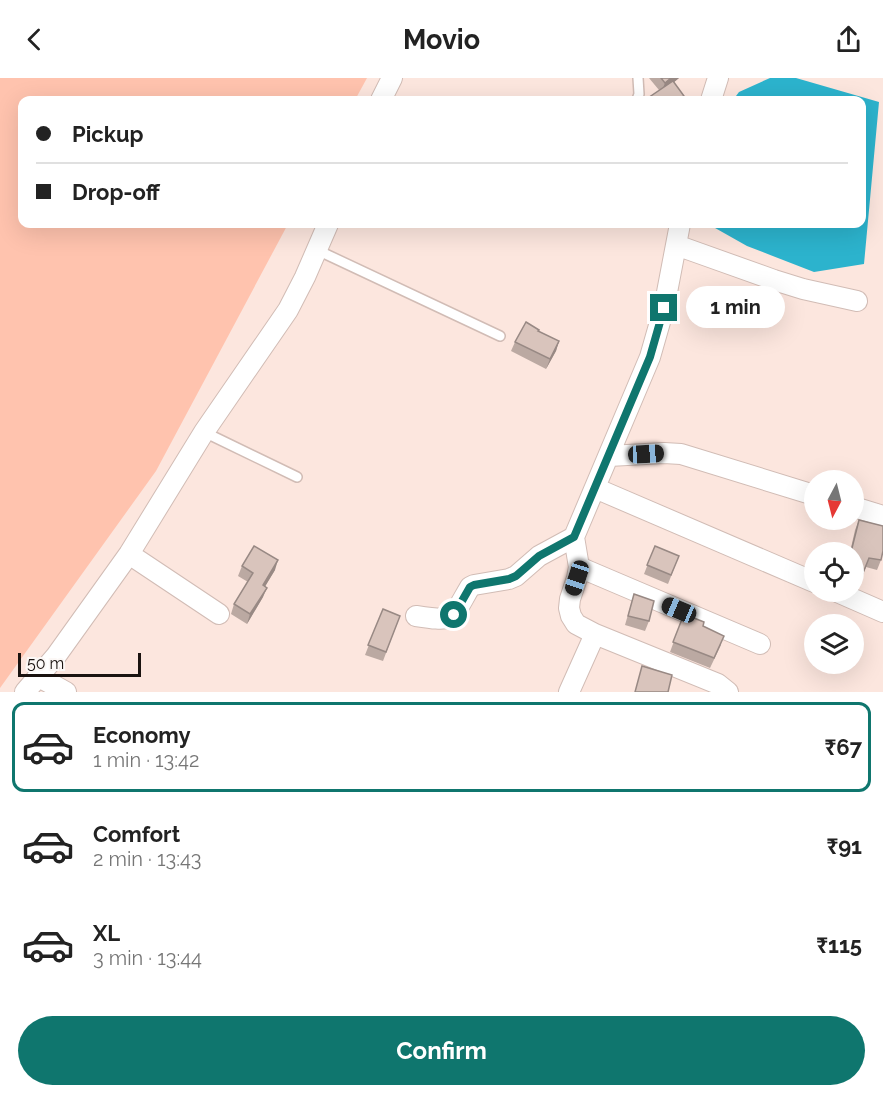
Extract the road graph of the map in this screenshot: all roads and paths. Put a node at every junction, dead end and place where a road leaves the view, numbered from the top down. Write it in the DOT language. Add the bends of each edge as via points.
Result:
graph roads {
  1 [pos="392,78"];
  2 [pos="638,78"];
  3 [pos="718,78"];
  4 [pos="383,96"];
  5 [pos="639,96"];
  6 [pos="712,96"];
  7 [pos="326,228"];
  8 [pos="679,228"];
  9 [pos="676,245"];
  10 [pos="317,250"];
  11 [pos="857,301"];
  12 [pos="500,336"];
  13 [pos="204,432"];
  14 [pos="609,456"];
  15 [pos="297,477"];
  16 [pos="595,488"];
  17 [pos="804,492"];
  18 [pos="864,510"];
  19 [pos="883,516"];
  20 [pos="574,537"];
  21 [pos="129,554"];
  22 [pos="579,567"];
  23 [pos="804,578"];
  24 [pos="860,602"];
  25 [pos="883,612"];
  26 [pos="219,614"];
  27 [pos="416,616"];
  28 [pos="595,634"];
  29 [pos="760,644"];
  30 [pos="39,677"];
  31 [pos="25,692"];
  32 [pos="66,692"];
  33 [pos="569,692"];
  34 [pos="728,692"];
  1 -- 4 [label="street"];
  2 -- 5 [label="lane"];
  3 -- 6 [label="street"];
  7 -- 10 [label="street"];
  8 -- 9 [label="street"];
  9 -- 11 [label="street" via="803,289"];
  9 -- 14 [label="street" via="650,357"];
  10 -- 12 [label="lane"];
  10 -- 13 [label="street" via="288,310"];
  13 -- 15 [label="lane"];
  13 -- 21 [label="street"];
  14 -- 16 [label="street"];
  14 -- 17 [label="street" via="681,454"];
  16 -- 20 [label="street"];
  16 -- 23 [label="street"];
  18 -- 19 [label="street"];
  20 -- 22 [label="street"];
  20 -- 27 [label="street" via="539,556 516,576 470,587 450,618"];
  21 -- 26 [label="street"];
  21 -- 30 [label="street"];
  22 -- 28 [label="street" via="569,608 576,624"];
  22 -- 29 [label="street"];
  24 -- 25 [label="street"];
  28 -- 33 [label="street"];
  28 -- 34 [label="street" via="718,684"];
  30 -- 31 [label="street"];
  30 -- 32 [label="street"];
}
